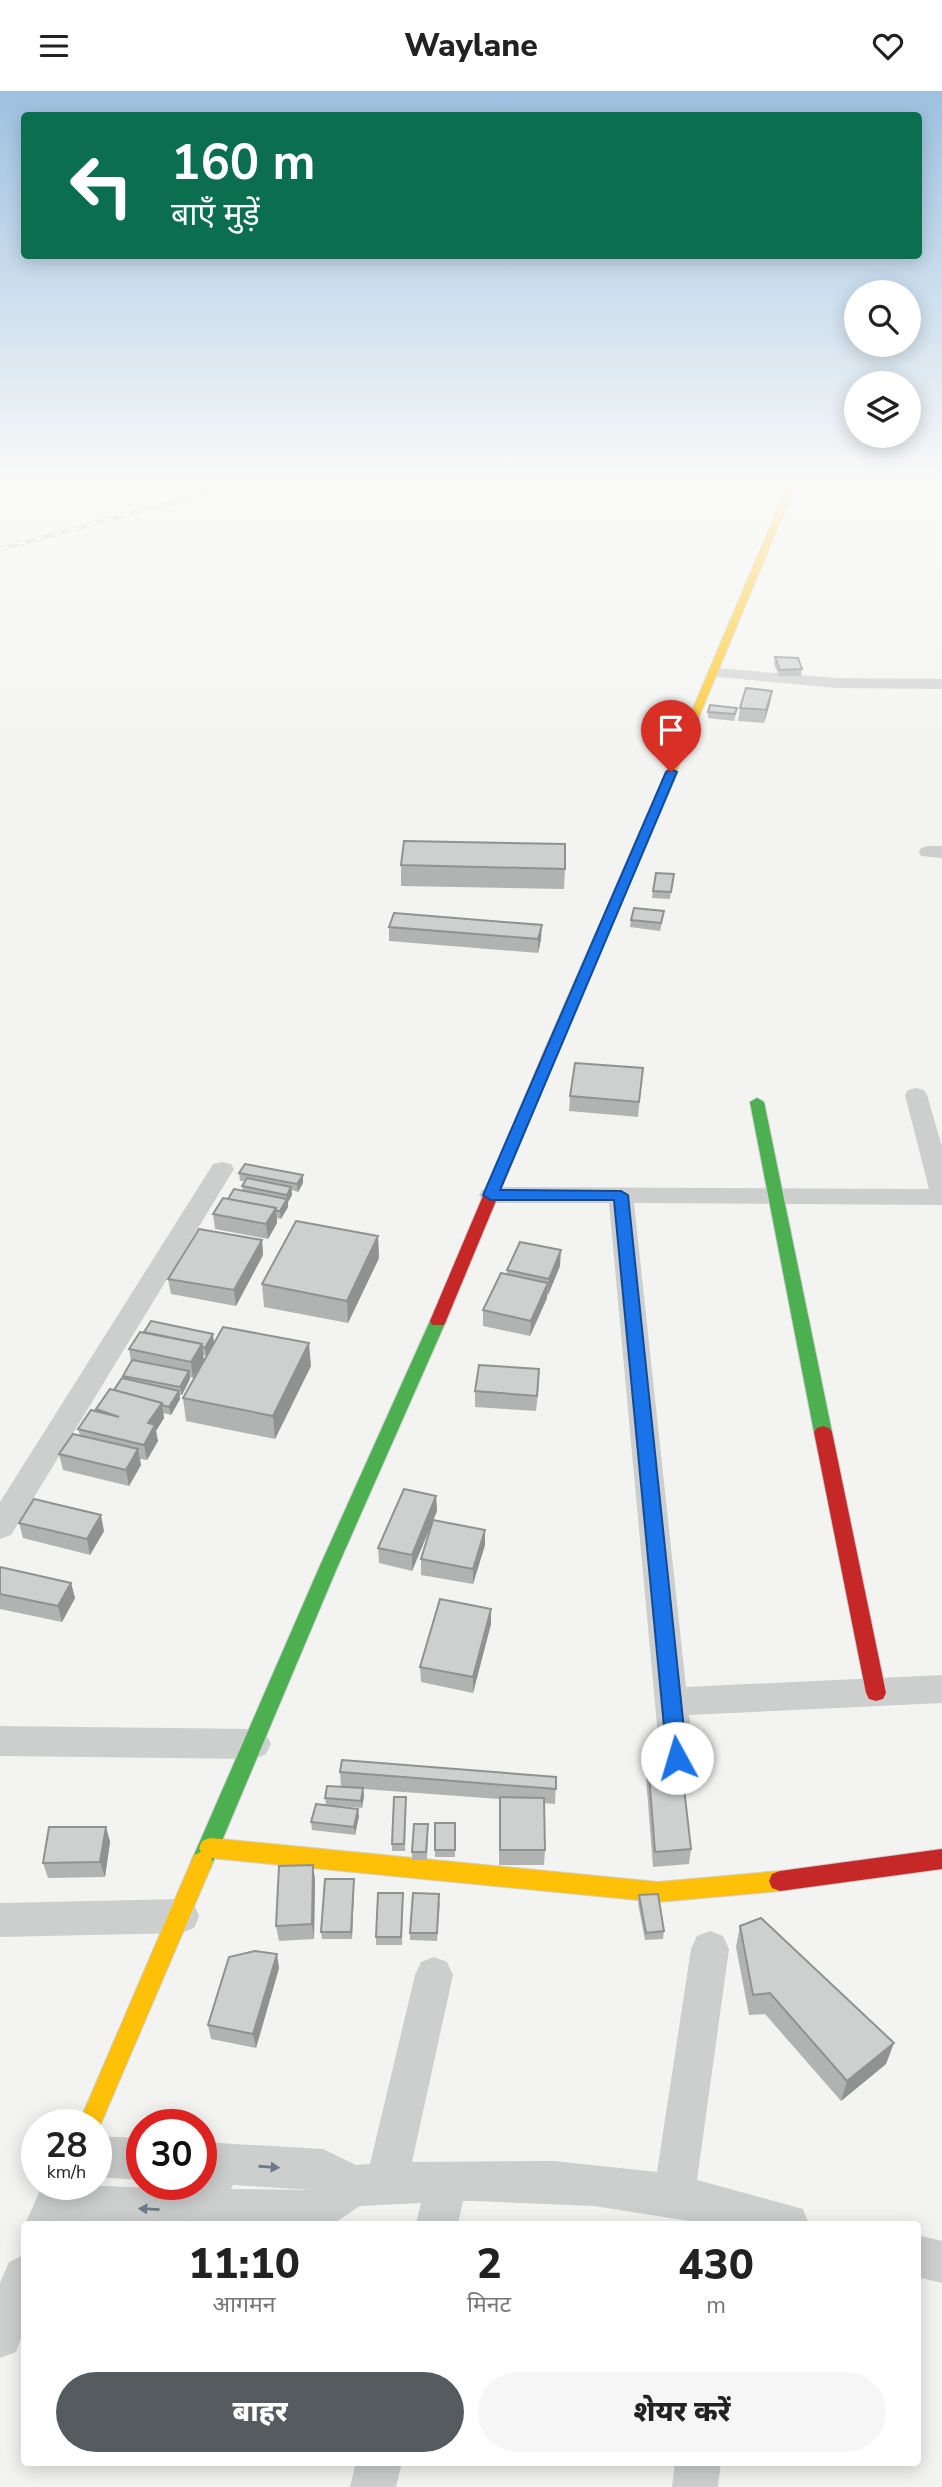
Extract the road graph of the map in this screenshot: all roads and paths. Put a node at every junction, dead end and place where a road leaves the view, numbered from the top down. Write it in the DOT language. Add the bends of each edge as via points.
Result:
graph roads {
  1 [pos="748,591"];
  2 [pos="715,673"];
  3 [pos="942,684"];
  4 [pos="916,1095"];
  5 [pos="757,1102"];
  6 [pos="222,1169"];
  7 [pos="942,1191"];
  8 [pos="491,1195"];
  9 [pos="621,1195"];
  10 [pos="776,1196"];
  11 [pos="942,1197"];
  12 [pos="0,1527"];
  13 [pos="942,1689"];
  14 [pos="876,1693"];
  15 [pos="671,1702"];
  16 [pos="0,1741"];
  17 [pos="254,1744"];
  18 [pos="677,1758"];
  19 [pos="210,1848"];
  20 [pos="942,1859"];
  21 [pos="181,1916"];
  22 [pos="0,1920"];
  23 [pos="710,1949"];
  24 [pos="434,1975"];
  25 [pos="97,2109"];
  26 [pos="217,2163"];
  27 [pos="447,2181"];
  28 [pos="370,2185"];
  29 [pos="674,2196"];
  30 [pos="205,2200"];
  31 [pos="55,2204"];
  32 [pos="204,2210"];
  33 [pos="730,2217"];
  34 [pos="437,2221"];
  35 [pos="763,2221"];
  36 [pos="921,2257"];
  37 [pos="942,2262"];
  38 [pos="21,2284"];
  39 [pos="0,2336"];
  40 [pos="378,2466"];
  41 [pos="698,2466"];
  42 [pos="373,2487"];
  43 [pos="695,2487"];
  1 -- 2 [label="street"];
  2 -- 3 [label="street" via="836,683"];
  2 -- 8 [label="street"];
  4 -- 7 [label="street"];
  5 -- 10 [label="street"];
  6 -- 12 [label="street"];
  8 -- 9 [label="street"];
  8 -- 17 [label="street"];
  9 -- 10 [label="street"];
  9 -- 15 [label="street"];
  10 -- 11 [label="street"];
  10 -- 14 [label="street"];
  13 -- 14 [label="street"];
  14 -- 15 [label="street"];
  15 -- 18 [label="street"];
  16 -- 17 [label="street"];
  17 -- 19 [label="street"];
  19 -- 20 [label="street" via="659,1892"];
  19 -- 21 [label="street"];
  21 -- 22 [label="street"];
  21 -- 25 [label="street"];
  23 -- 29 [label="street"];
  24 -- 28 [label="street"];
  26 -- 28 [label="street, one-way" via="323,2170"];
  27 -- 28 [label="street"];
  27 -- 29 [label="street" via="566,2183"];
  27 -- 34 [label="street"];
  28 -- 32 [label="street" via="316,2211"];
  29 -- 33 [label="street"];
  30 -- 32 [label="street"];
  32 -- 31 [label="street, one-way"];
  33 -- 35 [label="street"];
  36 -- 37 [label="street"];
  38 -- 39 [label="street"];
  40 -- 42 [label="street"];
  41 -- 43 [label="street"];
}
